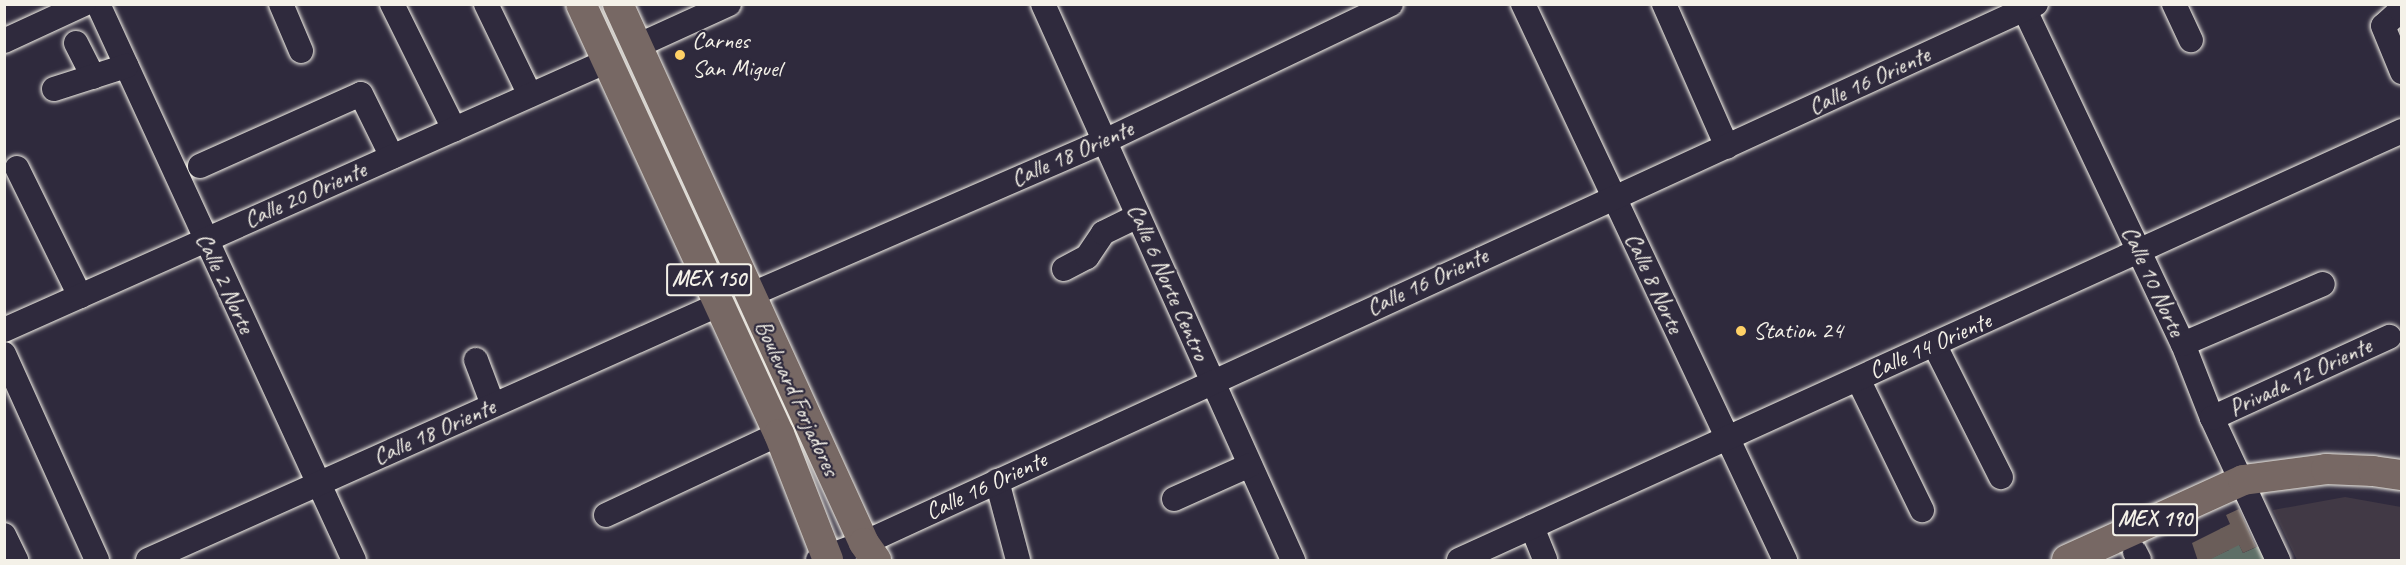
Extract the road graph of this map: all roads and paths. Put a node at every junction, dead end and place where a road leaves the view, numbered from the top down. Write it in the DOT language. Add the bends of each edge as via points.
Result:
graph roads {
  1 [pos="84,4"];
  2 [pos="98,4"];
  3 [pos="280,4"];
  4 [pos="392,4"];
  5 [pos="486,4"];
  6 [pos="580,4"];
  7 [pos="618,4"];
  8 [pos="729,4"];
  9 [pos="1043,4"];
  10 [pos="1391,4"];
  11 [pos="1523,4"];
  12 [pos="1664,4"];
  13 [pos="2174,4"];
  14 [pos="2027,6"];
  15 [pos="2402,9"];
  16 [pos="2191,40"];
  17 [pos="4,41"];
  18 [pos="637,46"];
  19 [pos="301,51"];
  20 [pos="122,58"];
  21 [pos="605,62"];
  22 [pos="2402,72"];
  23 [pos="54,89"];
  24 [pos="530,96"];
  25 [pos="454,129"];
  26 [pos="2402,131"];
  27 [pos="1105,141"];
  28 [pos="1727,147"];
  29 [pos="386,159"];
  30 [pos="200,166"];
  31 [pos="17,168"];
  32 [pos="1614,197"];
  33 [pos="1138,216"];
  34 [pos="204,240"];
  35 [pos="2139,251"];
  36 [pos="1064,269"];
  37 [pos="2323,284"];
  38 [pos="750,295"];
  39 [pos="80,296"];
  40 [pos="720,304"];
  41 [pos="4,330"];
  42 [pos="2389,337"];
  43 [pos="1934,344"];
  44 [pos="2183,344"];
  45 [pos="4,354"];
  46 [pos="476,360"];
  47 [pos="1858,378"];
  48 [pos="1212,381"];
  49 [pos="493,405"];
  50 [pos="2212,418"];
  51 [pos="779,434"];
  52 [pos="1727,438"];
  53 [pos="1250,465"];
  54 [pos="2402,475"];
  55 [pos="2001,477"];
  56 [pos="997,481"];
  57 [pos="318,484"];
  58 [pos="2246,490"];
  59 [pos="2402,494"];
  60 [pos="1174,499"];
  61 [pos="1922,510"];
  62 [pos="606,515"];
  63 [pos="1532,527"];
  64 [pos="4,535"];
  65 [pos="870,552"];
  66 [pos="2130,558"];
  67 [pos="824,559"];
  68 [pos="16,561"];
  69 [pos="97,561"];
  70 [pos="148,561"];
  71 [pos="354,561"];
  72 [pos="1018,561"];
  73 [pos="1293,561"];
  74 [pos="1459,561"];
  75 [pos="1545,561"];
  76 [pos="1785,561"];
  77 [pos="2067,561"];
  78 [pos="2278,561"];
  1 -- 17 [label="street"];
  2 -- 20 [label="street, Calle 2 Norte"];
  3 -- 19 [label="street"];
  4 -- 25 [label="street"];
  5 -- 24 [label="street"];
  6 -- 21 [label="main road, Boulevard Forjadores / MEX 150"];
  7 -- 18 [label="main road, Boulevard Forjadores / MEX 150"];
  8 -- 18 [label="street"];
  9 -- 27 [label="street, Calle 6 Norte Centro"];
  10 -- 27 [label="street, Calle 18 Oriente"];
  11 -- 32 [label="street, Calle 8 Norte"];
  12 -- 28 [label="street"];
  13 -- 16 [label="street"];
  14 -- 28 [label="street, Calle 16 Oriente"];
  14 -- 35 [label="street, Calle 10 Norte"];
  15 -- 22 [label="street" via="2384,24 2383,30"];
  18 -- 38 [label="main road, Boulevard Forjadores / MEX 150"];
  20 -- 23 [label="street" via="85,61"];
  20 -- 34 [label="street, Calle 2 Norte"];
  21 -- 24 [label="street, Calle 20 Oriente"];
  21 -- 40 [label="main road, Boulevard Forjadores / MEX 150"];
  24 -- 25 [label="street, Calle 20 Oriente"];
  25 -- 29 [label="street, Calle 20 Oriente"];
  26 -- 35 [label="street, Calle 14 Oriente"];
  27 -- 33 [label="street, Calle 6 Norte Centro"];
  27 -- 38 [label="street, Calle 18 Oriente"];
  28 -- 32 [label="street, Calle 16 Oriente"];
  29 -- 30 [label="street" via="361,94"];
  29 -- 34 [label="street, Calle 20 Oriente"];
  31 -- 39 [label="street"];
  32 -- 48 [label="street, Calle 16 Oriente"];
  32 -- 52 [label="street, Calle 8 Norte"];
  33 -- 36 [label="street" via="1103,233 1088,257"];
  33 -- 48 [label="street, Calle 6 Norte Centro"];
  34 -- 39 [label="street, Calle 20 Oriente"];
  34 -- 57 [label="street, Calle 2 Norte"];
  35 -- 43 [label="street, Calle 14 Oriente"];
  35 -- 44 [label="street, Calle 10 Norte"];
  37 -- 44 [label="street"];
  38 -- 65 [label="main road, Boulevard Forjadores / MEX 150"];
  39 -- 41 [label="street, Calle 20 Oriente"];
  40 -- 49 [label="street, Calle 18 Oriente"];
  40 -- 51 [label="main road, Boulevard Forjadores / MEX 150"];
  42 -- 50 [label="street, Privada 12 Oriente"];
  43 -- 47 [label="street, Calle 14 Oriente"];
  43 -- 55 [label="street"];
  44 -- 50 [label="street, Calle 10 Norte"];
  45 -- 69 [label="street"];
  46 -- 49 [label="street"];
  47 -- 52 [label="street, Calle 14 Oriente"];
  47 -- 61 [label="street"];
  48 -- 53 [label="street, Calle 6 Norte Centro"];
  48 -- 56 [label="street, Calle 16 Oriente"];
  49 -- 57 [label="street, Calle 18 Oriente"];
  50 -- 58 [label="street, Calle 10 Norte"];
  51 -- 62 [label="street"];
  51 -- 67 [label="main road, Boulevard Forjadores / MEX 150"];
  52 -- 63 [label="street, Calle 14 Oriente"];
  52 -- 76 [label="street, Calle 8 Norte"];
  53 -- 60 [label="street"];
  53 -- 73 [label="street, Calle 6 Norte Centro"];
  54 -- 58 [label="main road, MEX 190" via="2326,469"];
  56 -- 65 [label="street, Calle 16 Oriente"];
  56 -- 72 [label="street"];
  57 -- 70 [label="street, Calle 18 Oriente"];
  57 -- 71 [label="street, Calle 2 Norte"];
  58 -- 59 [label="main road, MEX 190" via="2329,488"];
  58 -- 66 [label="main road, MEX 190"];
  58 -- 77 [label="main road, MEX 190"];
  58 -- 78 [label="street, Calle 10 Norte"];
  63 -- 74 [label="street, Calle 14 Oriente"];
  63 -- 75 [label="street"];
  64 -- 68 [label="street"];
  65 -- 67 [label="street, Calle 16 Oriente"];
}
